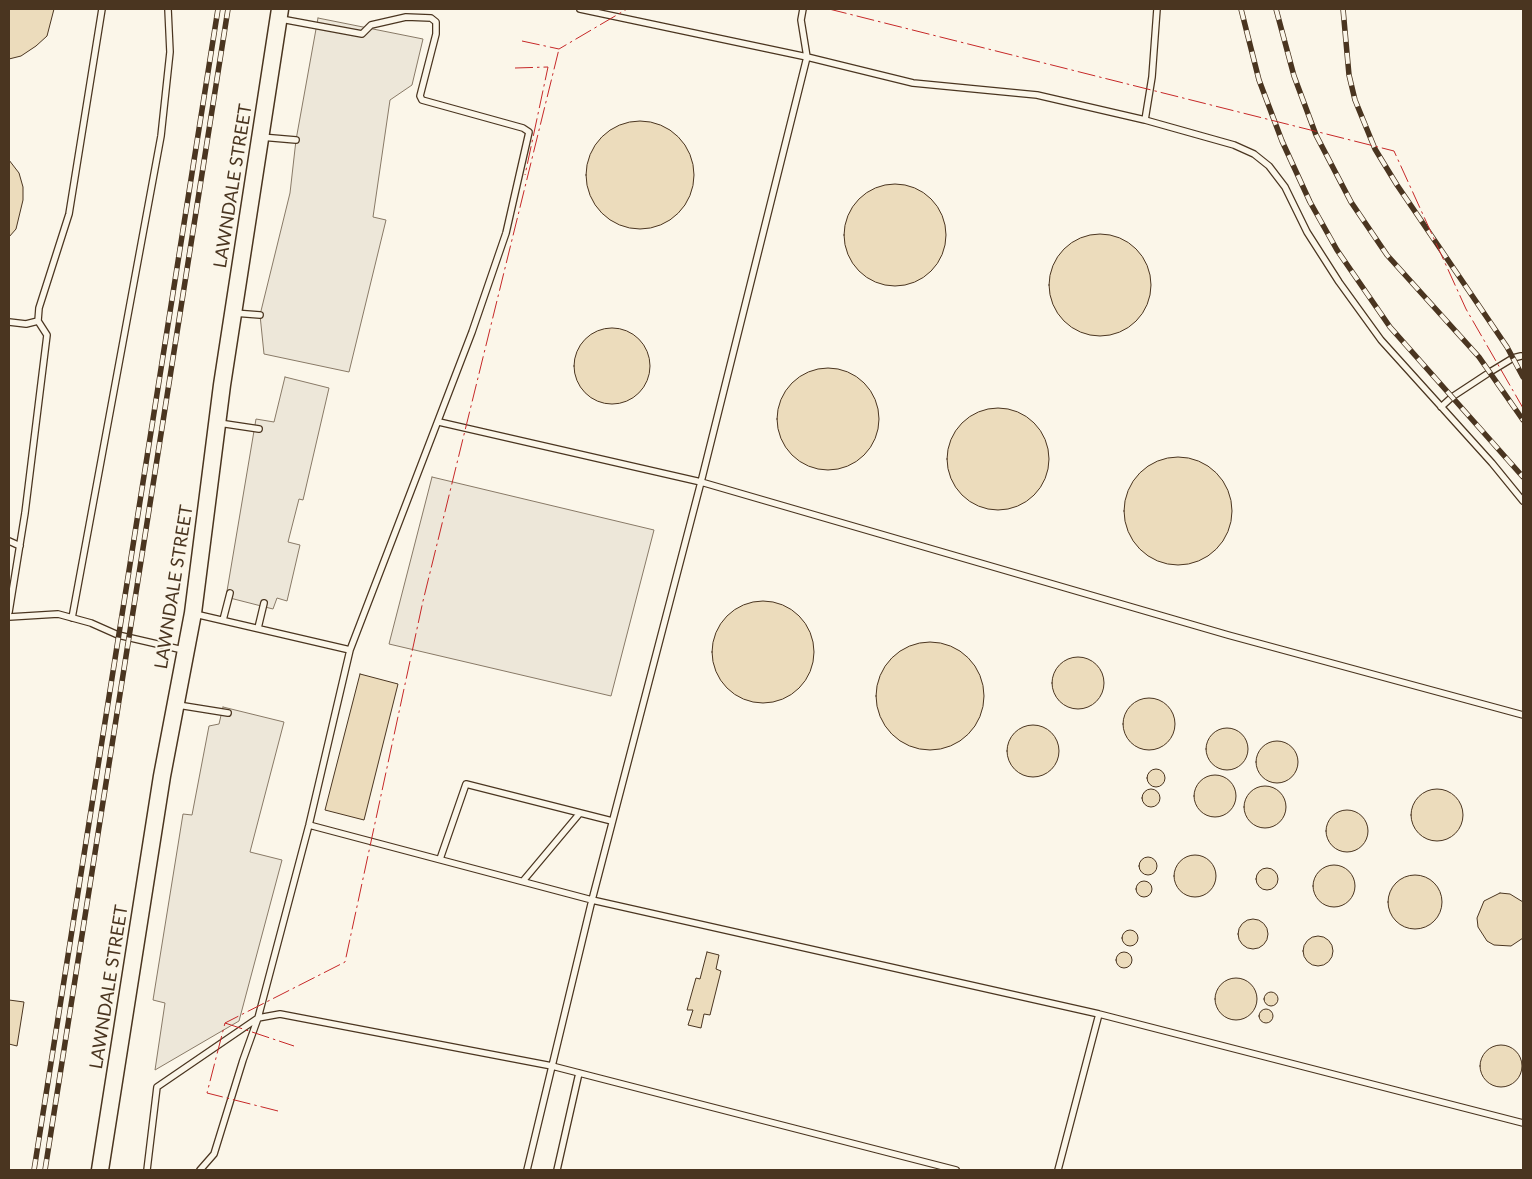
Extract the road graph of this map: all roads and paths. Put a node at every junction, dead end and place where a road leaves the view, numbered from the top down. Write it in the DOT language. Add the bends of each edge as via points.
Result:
graph roads {
  1 [pos="102,9"];
  2 [pos="168,9"];
  3 [pos="580,9"];
  4 [pos="803,9"];
  5 [pos="1157,9"];
  6 [pos="279,14"];
  7 [pos="807,58"];
  8 [pos="1145,120"];
  9 [pos="261,137"];
  10 [pos="296,140"];
  11 [pos="234,313"];
  12 [pos="260,315"];
  13 [pos="38,321"];
  14 [pos="9,322"];
  15 [pos="1523,357"];
  16 [pos="1441,407"];
  17 [pos="439,422"];
  18 [pos="217,423"];
  19 [pos="259,429"];
  20 [pos="701,482"];
  21 [pos="1523,501"];
  22 [pos="9,541"];
  23 [pos="20,546"];
  24 [pos="230,593"];
  25 [pos="264,603"];
  26 [pos="9,612"];
  27 [pos="193,613"];
  28 [pos="9,617"];
  29 [pos="72,618"];
  30 [pos="223,620"];
  31 [pos="258,628"];
  32 [pos="186,650"];
  33 [pos="350,650"];
  34 [pos="176,705"];
  35 [pos="228,713"];
  36 [pos="1523,715"];
  37 [pos="580,813"];
  38 [pos="612,821"];
  39 [pos="309,825"];
  40 [pos="440,859"];
  41 [pos="523,881"];
  42 [pos="592,900"];
  43 [pos="1099,1014"];
  44 [pos="258,1018"];
  45 [pos="552,1066"];
  46 [pos="580,1074"];
  47 [pos="1523,1123"];
  48 [pos="100,1170"];
  49 [pos="147,1170"];
  50 [pos="200,1170"];
  51 [pos="526,1170"];
  52 [pos="557,1170"];
  53 [pos="956,1170"];
  54 [pos="1058,1170"];
  1 -- 13 [label="lane" via="69,214 39,308"];
  2 -- 29 [label="lane" via="170,52 161,136"];
  3 -- 7 [label="lane"];
  4 -- 7 [label="lane" via="801,20"];
  5 -- 8 [label="lane"];
  6 -- 9 [label="main road, LAWNDALE STREET"];
  6 -- 17 [label="lane" via="362,34 371,25 406,16 431,18 436,22 436,34 420,96 422,100 529,132 506,233"];
  7 -- 8 [label="lane" via="914,83 1037,95"];
  7 -- 20 [label="lane"];
  8 -- 16 [label="lane" via="1234,145 1254,154 1269,166 1285,187 1307,232 1339,282 1381,340"];
  9 -- 10 [label="lane"];
  9 -- 11 [label="main road, LAWNDALE STREET"];
  11 -- 12 [label="lane"];
  11 -- 18 [label="main road, LAWNDALE STREET"];
  13 -- 14 [label="lane" via="26,324"];
  13 -- 23 [label="lane" via="47,335"];
  15 -- 16 [label="lane" via="1513,358 1490,372"];
  16 -- 21 [label="lane"];
  17 -- 20 [label="lane"];
  17 -- 33 [label="lane"];
  18 -- 19 [label="lane"];
  18 -- 27 [label="main road, LAWNDALE STREET"];
  20 -- 36 [label="lane" via="1228,634"];
  20 -- 38 [label="lane"];
  22 -- 23 [label="lane"];
  23 -- 26 [label="lane"];
  24 -- 30 [label="lane"];
  25 -- 31 [label="lane"];
  27 -- 30 [label="lane"];
  27 -- 32 [label="main road, LAWNDALE STREET"];
  28 -- 29 [label="lane" via="58,614"];
  29 -- 32 [label="lane" via="118,635"];
  30 -- 31 [label="lane"];
  31 -- 33 [label="lane"];
  32 -- 34 [label="main road, LAWNDALE STREET"];
  33 -- 39 [label="lane"];
  34 -- 35 [label="lane"];
  34 -- 48 [label="main road, LAWNDALE STREET" via="160,786"];
  37 -- 38 [label="lane"];
  37 -- 40 [label="lane" via="466,784"];
  37 -- 41 [label="lane"];
  38 -- 42 [label="lane"];
  39 -- 40 [label="lane"];
  39 -- 44 [label="lane"];
  40 -- 41 [label="lane"];
  41 -- 42 [label="lane"];
  42 -- 43 [label="lane"];
  42 -- 45 [label="lane"];
  43 -- 47 [label="lane"];
  43 -- 54 [label="lane"];
  44 -- 45 [label="lane" via="280,1014"];
  44 -- 49 [label="lane" via="157,1087"];
  44 -- 50 [label="lane" via="214,1154"];
  45 -- 46 [label="lane"];
  45 -- 51 [label="lane"];
  46 -- 52 [label="lane"];
  46 -- 53 [label="lane"];
}
